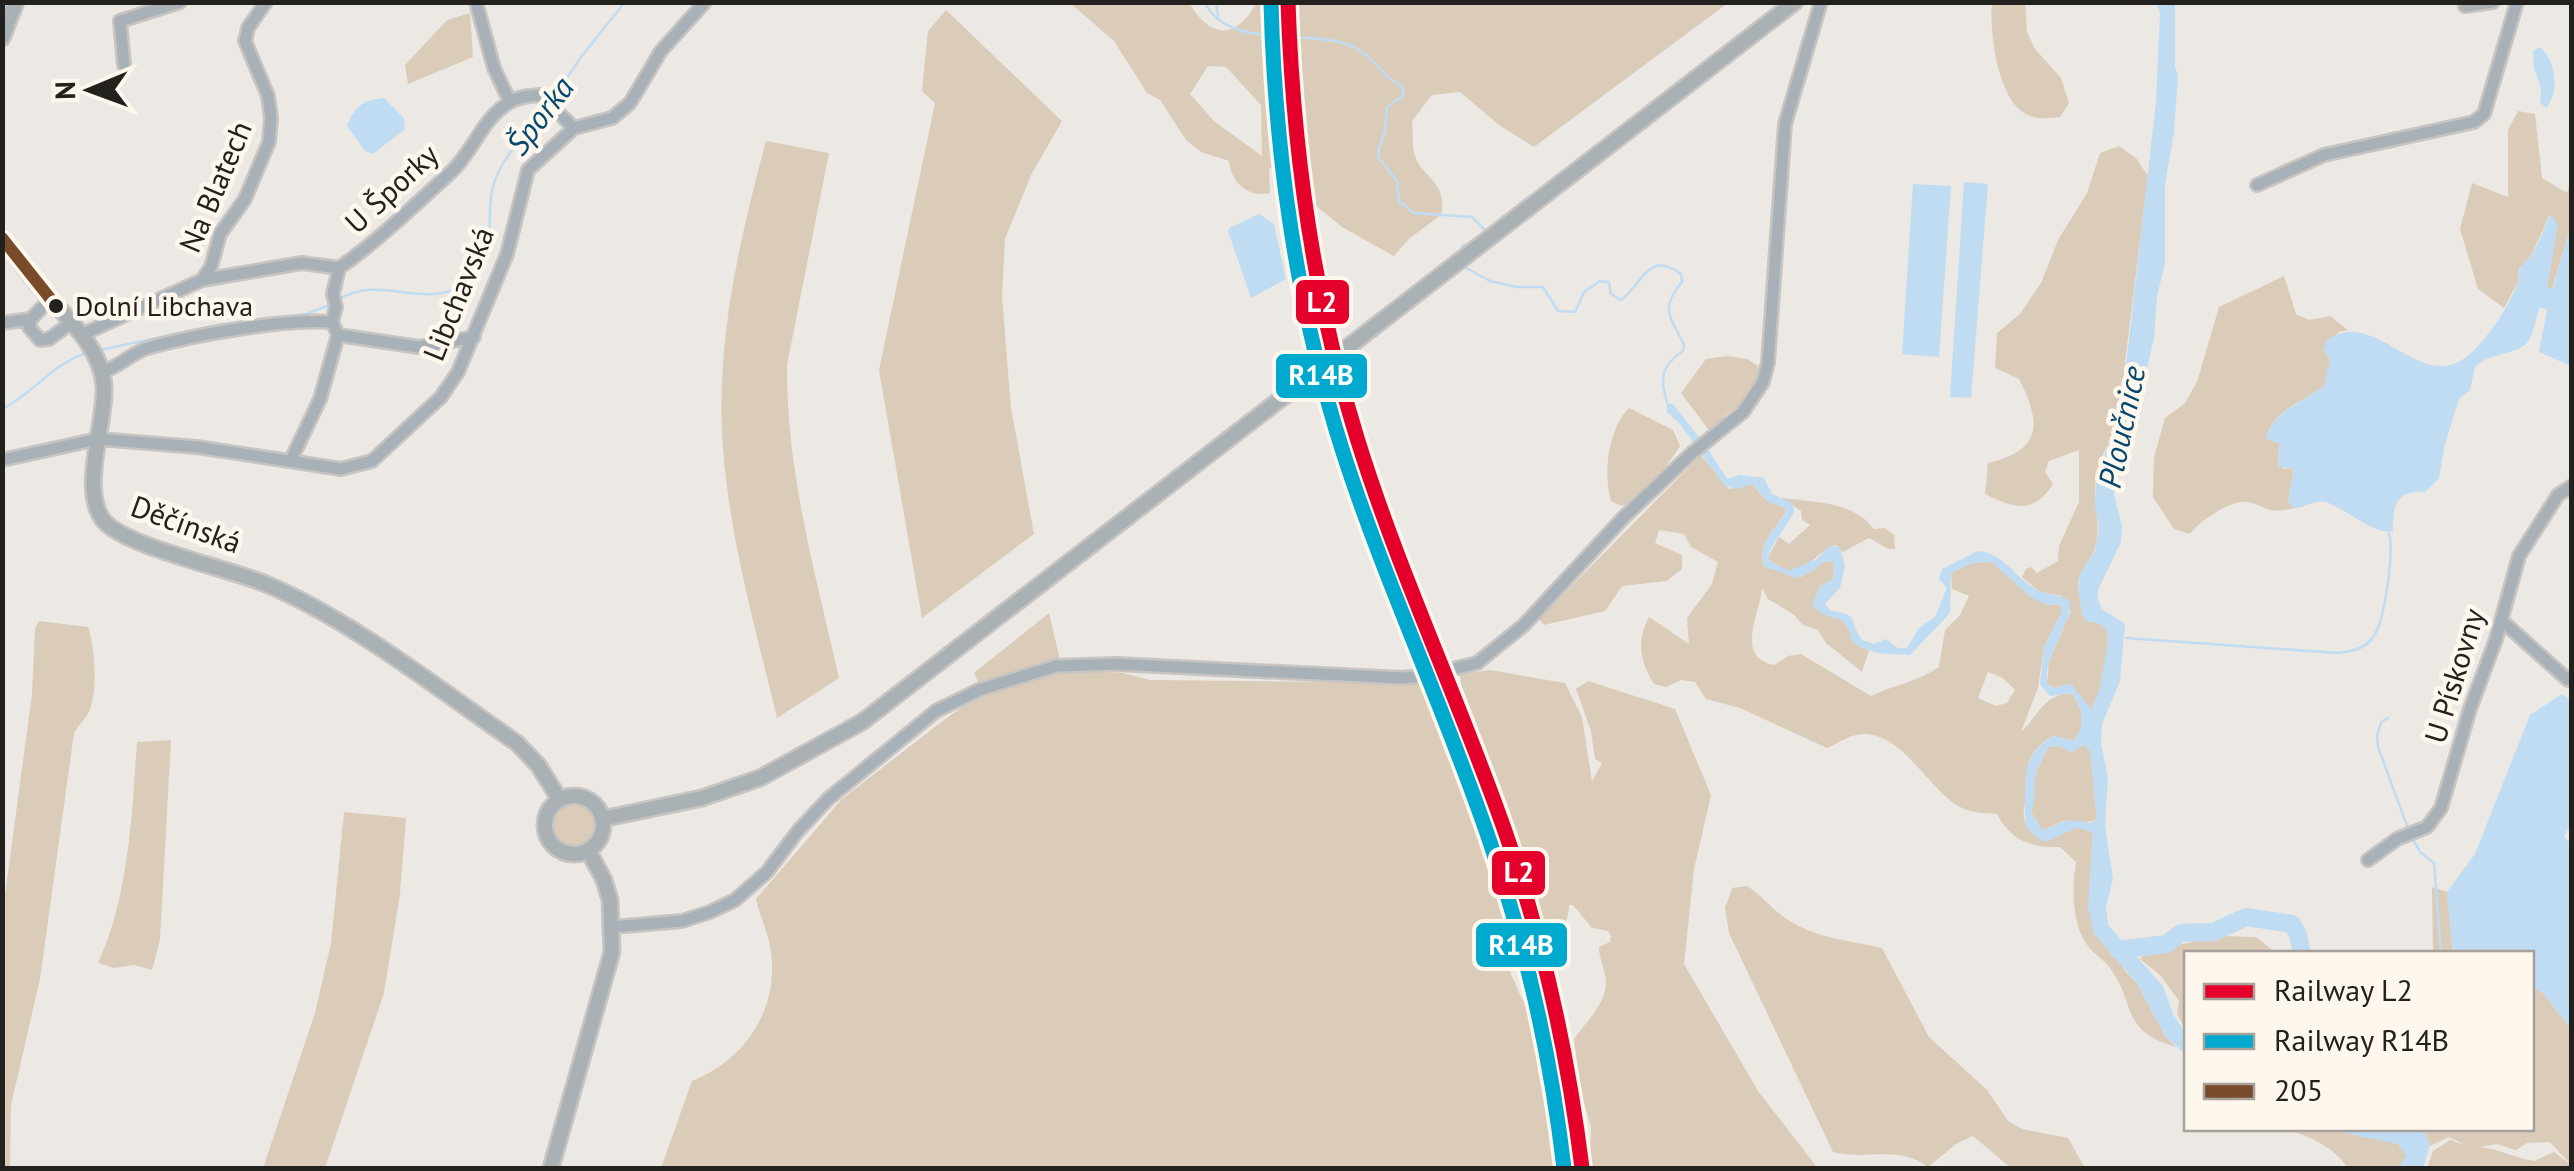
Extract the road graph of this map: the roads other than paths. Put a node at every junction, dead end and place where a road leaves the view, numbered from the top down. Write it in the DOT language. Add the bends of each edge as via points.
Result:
graph roads {
  1 [pos="180,2"];
  2 [pos="266,2"];
  3 [pos="476,2"];
  4 [pos="705,2"];
  5 [pos="1795,2"];
  6 [pos="1821,2"];
  7 [pos="2493,2"];
  8 [pos="2517,2"];
  9 [pos="2465,6"];
  10 [pos="10,9"];
  11 [pos="2,38"];
  12 [pos="124,64"];
  13 [pos="510,102"];
  14 [pos="574,128"];
  15 [pos="2257,185"];
  16 [pos="2,237"];
  17 [pos="338,268"];
  18 [pos="202,280"];
  19 [pos="50,300"];
  20 [pos="31,319"];
  21 [pos="332,322"];
  22 [pos="2,323"];
  23 [pos="71,323"];
  24 [pos="338,334"];
  25 [pos="474,338"];
  26 [pos="84,339"];
  27 [pos="99,366"];
  28 [pos="98,439"];
  29 [pos="2,460"];
  30 [pos="291,460"];
  31 [pos="2572,486"];
  32 [pos="2502,620"];
  33 [pos="2568,680"];
  34 [pos="560,800"];
  35 [pos="602,819"];
  36 [pos="588,850"];
  37 [pos="2368,860"];
  38 [pos="613,927"];
  39 [pos="551,1168"];
  1 -- 12 [label="street" via="120,21"];
  2 -- 18 [label="street, Na Blatech" via="245,41 268,96 269,142"];
  3 -- 13 [label="street"];
  4 -- 14 [label="street, Libchavská" via="661,52 630,103 612,118"];
  5 -- 35 [label="main road" via="862,722 745,784"];
  6 -- 38 [label="street" via="1785,124 1763,382 1752,402 1477,663 1402,678 1056,666 936,711 828,799 735,900 682,921"];
  7 -- 9 [label="street"];
  8 -- 15 [label="street" via="2484,114 2474,122 2324,156"];
  10 -- 11 [label="main road"];
  13 -- 14 [label="street" via="545,98"];
  13 -- 17 [label="street, U Šporky" via="452,171"];
  14 -- 25 [label="street, Libchavská" via="528,170 507,254"];
  16 -- 19 [label="main road"];
  17 -- 18 [label="street, U Šporky" via="302,263"];
  17 -- 21 [label="street"];
  18 -- 26 [label="street, U Šporky"];
  19 -- 20 [label="street"];
  19 -- 23 [label="main road"];
  20 -- 22 [label="street"];
  20 -- 23 [label="street" via="40,340"];
  21 -- 24 [label="street"];
  21 -- 27 [label="street" via="276,324 146,348 125,362"];
  23 -- 26 [label="main road"];
  24 -- 25 [label="street" via="419,347"];
  24 -- 30 [label="street" via="320,400"];
  25 -- 30 [label="street, Libchavská" via="441,397 372,462 341,469"];
  26 -- 27 [label="main road"];
  27 -- 28 [label="main road, Děčínská" via="104,389"];
  28 -- 29 [label="street, Libchavská"];
  28 -- 30 [label="street, Libchavská"];
  28 -- 34 [label="main road, Děčínská" via="94,498 112,530 298,598 517,743"];
  31 -- 32 [label="street, U Pískovny" via="2558,495 2519,556"];
  32 -- 33 [label="street"];
  32 -- 37 [label="street, U Pískovny" via="2440,808 2427,828"];
  34 -- 35 [label="main road" via="588,800"];
  34 -- 36 [label="main road" via="547,817 551,842 565,852"];
  35 -- 36 [label="main road" via="600,837"];
  36 -- 38 [label="main road" via="604,880"];
  38 -- 39 [label="main road" via="606,981"];
}
